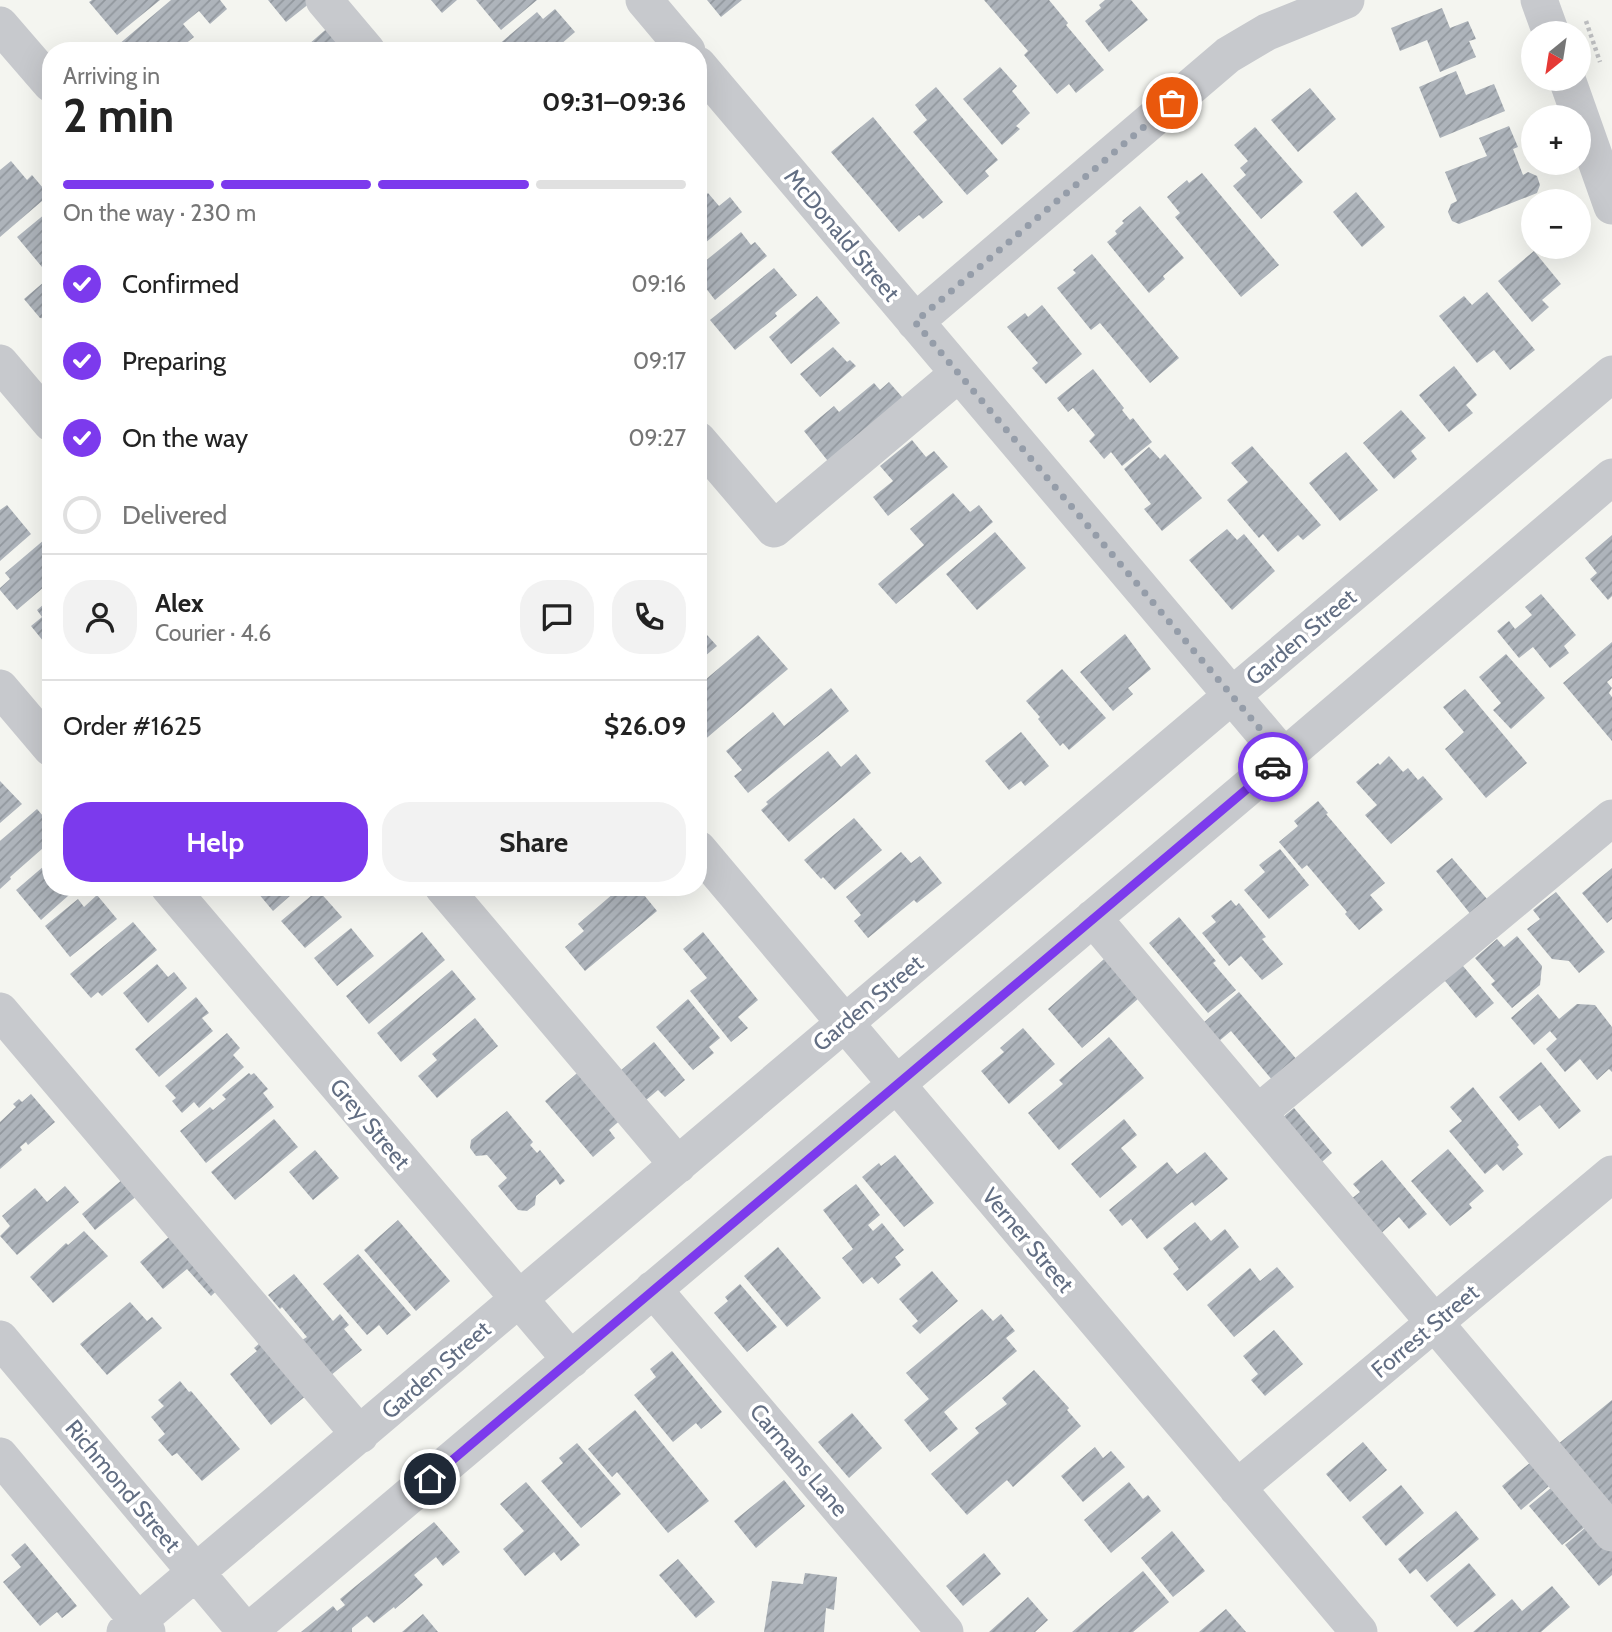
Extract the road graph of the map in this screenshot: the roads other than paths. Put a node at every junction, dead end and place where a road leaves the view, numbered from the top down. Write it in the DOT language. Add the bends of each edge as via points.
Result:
graph roads {
  1 [pos="324,0"];
  2 [pos="644,0"];
  3 [pos="1346,0"];
  4 [pos="1539,0"];
  5 [pos="1547,21"];
  6 [pos="0,24"];
  7 [pos="359,42"];
  8 [pos="679,42"];
  9 [pos="42,73"];
  10 [pos="707,76"];
  11 [pos="1571,91"];
  12 [pos="1612,206"];
  13 [pos="915,322"];
  14 [pos="0,363"];
  15 [pos="958,373"];
  16 [pos="1612,374"];
  17 [pos="42,412"];
  18 [pos="707,451"];
  19 [pos="1612,477"];
  20 [pos="0,688"];
  21 [pos="1231,696"];
  22 [pos="42,737"];
  23 [pos="1284,757"];
  24 [pos="1612,818"];
  25 [pos="707,860"];
  26 [pos="177,896"];
  27 [pos="451,896"];
  28 [pos="1093,918"];
  29 [pos="0,1011"];
  30 [pos="845,1022"];
  31 [pos="897,1084"];
  32 [pos="1258,1114"];
  33 [pos="678,1165"];
  34 [pos="1612,1174"];
  35 [pos="653,1289"];
  36 [pos="518,1299"];
  37 [pos="1434,1323"];
  38 [pos="0,1339"];
  39 [pos="571,1360"];
  40 [pos="360,1435"];
  41 [pos="0,1457"];
  42 [pos="1237,1488"];
  43 [pos="1612,1533"];
  44 [pos="195,1573"];
  45 [pos="136,1629"];
  46 [pos="247,1632"];
  47 [pos="945,1632"];
  48 [pos="1359,1632"];
  1 -- 7 [label="street"];
  2 -- 8 [label="street"];
  3 -- 13 [label="street" via="1267,32 1228,55"];
  4 -- 5 [label="street"];
  6 -- 9 [label="street"];
  10 -- 13 [label="street, McDonald Street"];
  11 -- 12 [label="street"];
  13 -- 15 [label="street, McDonald Street"];
  14 -- 17 [label="street"];
  15 -- 18 [label="street" via="774,529"];
  15 -- 21 [label="street, McDonald Street"];
  16 -- 21 [label="street, Garden Street"];
  19 -- 23 [label="street"];
  20 -- 22 [label="street"];
  21 -- 23 [label="street, McDonald Street"];
  21 -- 30 [label="street, Garden Street"];
  23 -- 28 [label="street"];
  24 -- 32 [label="street"];
  25 -- 30 [label="street, Verner Street"];
  26 -- 36 [label="street, Grey Street"];
  27 -- 33 [label="street"];
  28 -- 31 [label="street"];
  28 -- 32 [label="street"];
  29 -- 40 [label="street"];
  30 -- 31 [label="street, Verner Street"];
  30 -- 33 [label="street, Garden Street"];
  31 -- 35 [label="street"];
  31 -- 42 [label="street, Verner Street"];
  32 -- 37 [label="street"];
  33 -- 36 [label="street, Garden Street"];
  34 -- 37 [label="street, Forrest Street"];
  35 -- 39 [label="street"];
  35 -- 47 [label="street, Carmans Lane"];
  36 -- 39 [label="street, Grey Street"];
  36 -- 40 [label="street, Garden Street"];
  37 -- 42 [label="street, Forrest Street"];
  37 -- 43 [label="street"];
  38 -- 44 [label="street, Richmond Street"];
  39 -- 46 [label="street"];
  40 -- 44 [label="street, Garden Street"];
  41 -- 45 [label="street"];
  42 -- 48 [label="street, Verner Street"];
  44 -- 45 [label="street, Garden Street"];
  44 -- 46 [label="street, Richmond Street"];
}
